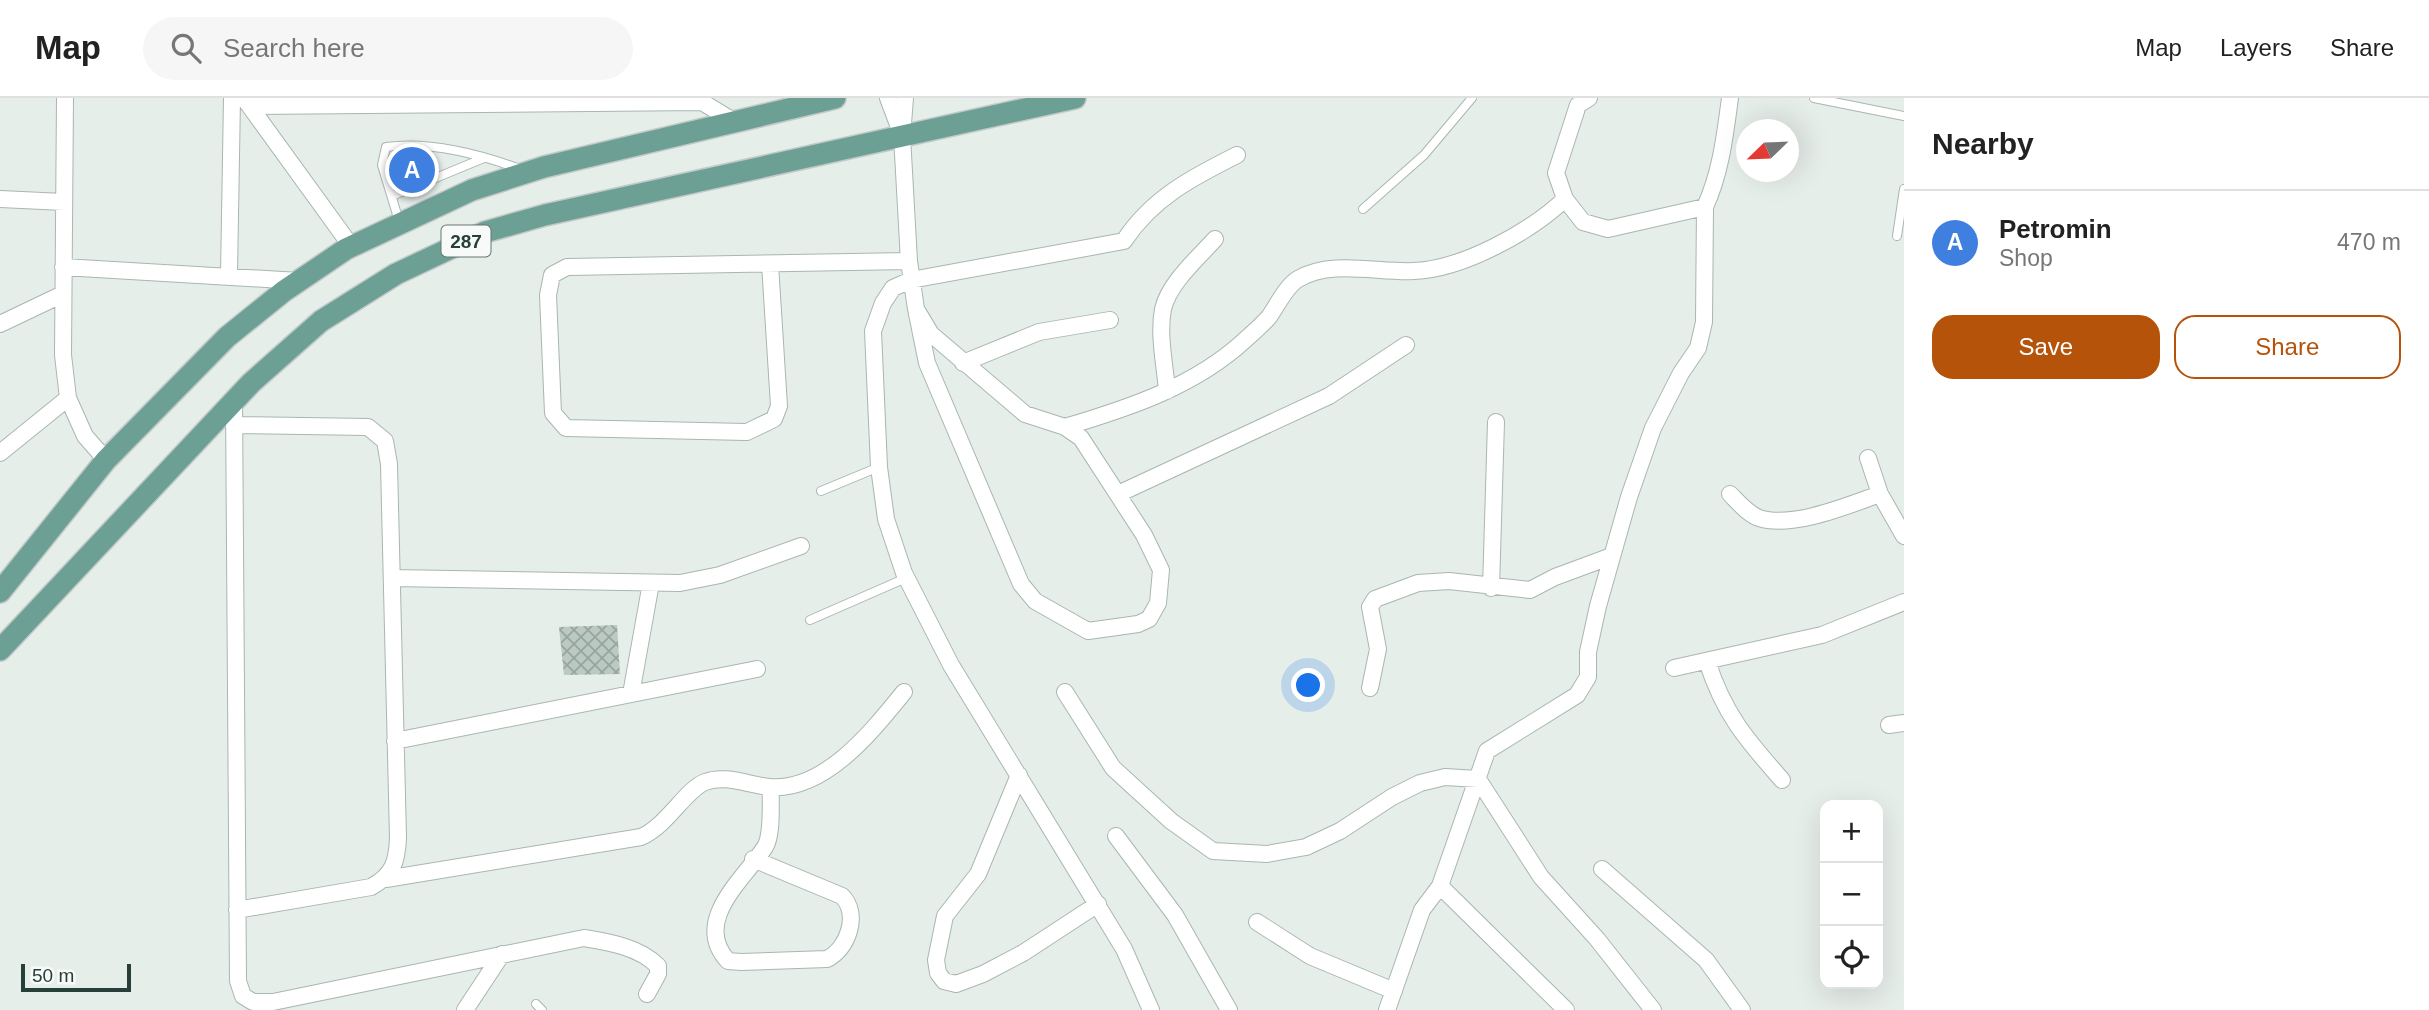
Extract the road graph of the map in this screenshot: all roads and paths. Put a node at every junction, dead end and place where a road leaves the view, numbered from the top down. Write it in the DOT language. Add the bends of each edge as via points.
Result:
graph roads {
  1 [pos="65,98"];
  2 [pos="232,98"];
  3 [pos="835,98"];
  4 [pos="887,98"];
  5 [pos="905,98"];
  6 [pos="1075,98"];
  7 [pos="1472,98"];
  8 [pos="1589,98"];
  9 [pos="1730,98"];
  10 [pos="1814,98"];
  11 [pos="247,102"];
  12 [pos="1904,116"];
  13 [pos="735,122"];
  14 [pos="902,136"];
  15 [pos="1237,155"];
  16 [pos="484,158"];
  17 [pos="533,171"];
  18 [pos="1904,189"];
  19 [pos="392,196"];
  20 [pos="0,199"];
  21 [pos="1565,199"];
  22 [pos="64,202"];
  23 [pos="1705,207"];
  24 [pos="1363,209"];
  25 [pos="400,224"];
  26 [pos="1897,236"];
  27 [pos="1215,239"];
  28 [pos="351,246"];
  29 [pos="909,261"];
  30 [pos="770,264"];
  31 [pos="63,267"];
  32 [pos="229,275"];
  33 [pos="911,280"];
  34 [pos="299,281"];
  35 [pos="63,293"];
  36 [pos="916,310"];
  37 [pos="1110,320"];
  38 [pos="0,324"];
  39 [pos="1406,345"];
  40 [pos="963,363"];
  41 [pos="1167,391"];
  42 [pos="68,398"];
  43 [pos="233,401"];
  44 [pos="1496,422"];
  45 [pos="234,425"];
  46 [pos="1065,428"];
  47 [pos="0,453"];
  48 [pos="1868,458"];
  49 [pos="106,460"];
  50 [pos="879,467"];
  51 [pos="821,491"];
  52 [pos="1118,494"];
  53 [pos="1730,494"];
  54 [pos="1881,494"];
  55 [pos="1904,536"];
  56 [pos="801,546"];
  57 [pos="1609,557"];
  58 [pos="391,578"];
  59 [pos="906,578"];
  60 [pos="651,583"];
  61 [pos="1491,588"];
  62 [pos="0,592"];
  63 [pos="1904,602"];
  64 [pos="810,620"];
  65 [pos="0,650"];
  66 [pos="1707,661"];
  67 [pos="1674,668"];
  68 [pos="757,669"];
  69 [pos="1370,688"];
  70 [pos="904,692"];
  71 [pos="1065,692"];
  72 [pos="631,694"];
  73 [pos="396,741"];
  74 [pos="1019,775"];
  75 [pos="1478,779"];
  76 [pos="1782,780"];
  77 [pos="771,788"];
  78 [pos="1116,836"];
  79 [pos="753,859"];
  80 [pos="1602,869"];
  81 [pos="386,879"];
  82 [pos="1440,886"];
  83 [pos="1098,904"];
  84 [pos="237,910"];
  85 [pos="1257,922"];
  86 [pos="502,954"];
  87 [pos="647,994"];
  88 [pos="1390,1004"];
  89 [pos="465,1010"];
  90 [pos="1151,1010"];
  91 [pos="1229,1010"];
  92 [pos="1566,1010"];
  93 [pos="1653,1010"];
  94 [pos="1742,1010"];
  1 -- 22 [label="street"];
  2 -- 32 [label="street"];
  3 -- 13 [label="main road, 287"];
  4 -- 14 [label="street"];
  5 -- 14 [label="street"];
  6 -- 14 [label="main road, 287"];
  7 -- 24 [label="lane" via="1424,155"];
  8 -- 21 [label="street" via="1578,105 1556,173"];
  9 -- 23 [label="street" via="1722,153"];
  10 -- 12 [label="lane"];
  11 -- 13 [label="street" via="702,102"];
  11 -- 28 [label="street"];
  13 -- 17 [label="main road, 287"];
  14 -- 29 [label="street"];
  14 -- 43 [label="main road, 287" via="485,232 396,274 321,321"];
  15 -- 33 [label="street" via="1168,193 1124,241"];
  16 -- 17 [label="lane"];
  16 -- 19 [label="lane"];
  16 -- 19 [label="lane" via="413,145 386,147 382,166"];
  17 -- 25 [label="main road, 287" via="472,190"];
  18 -- 26 [label="lane"];
  19 -- 25 [label="lane"];
  20 -- 22 [label="street"];
  21 -- 23 [label="street" via="1583,222 1608,229"];
  21 -- 41 [label="street" via="1542,220 1461,261 1412,272 1329,270 1296,279 1243,342"];
  22 -- 31 [label="street"];
  23 -- 57 [label="street" via="1704,322 1698,348 1653,428"];
  25 -- 28 [label="main road, 287"];
  27 -- 41 [label="street" via="1171,291 1163,309"];
  28 -- 34 [label="main road, 287"];
  29 -- 30 [label="street"];
  29 -- 33 [label="street"];
  30 -- 30 [label="street" via="779,406 774,419 747,432 566,428 557,419 548,295 552,275 567,267"];
  31 -- 32 [label="street"];
  31 -- 35 [label="street"];
  32 -- 34 [label="street"];
  33 -- 36 [label="street"];
  33 -- 50 [label="street" via="893,288 873,331"];
  34 -- 49 [label="main road, 287" via="227,337"];
  35 -- 38 [label="street"];
  35 -- 42 [label="street"];
  36 -- 40 [label="street" via="931,334"];
  36 -- 52 [label="street" via="927,363 1021,584 1035,601 1088,631 1138,624 1149,619 1158,603 1161,570"];
  37 -- 40 [label="street" via="1039,332"];
  39 -- 52 [label="street" via="1329,396"];
  40 -- 46 [label="street" via="1025,414"];
  41 -- 46 [label="street"];
  42 -- 47 [label="street"];
  42 -- 49 [label="street" via="85,436"];
  43 -- 45 [label="street"];
  43 -- 65 [label="main road, 287"];
  44 -- 61 [label="street"];
  45 -- 58 [label="street" via="368,428 377,432 389,464"];
  45 -- 84 [label="street"];
  46 -- 52 [label="street" via="1081,438"];
  48 -- 54 [label="street"];
  49 -- 62 [label="main road, 287"];
  50 -- 51 [label="lane"];
  50 -- 59 [label="street" via="886,519"];
  53 -- 54 [label="street" via="1759,518 1779,520 1840,509"];
  54 -- 55 [label="street"];
  56 -- 60 [label="street" via="720,575"];
  57 -- 61 [label="street" via="1530,590"];
  57 -- 75 [label="street" via="1588,652 1588,677 1577,695 1492,745"];
  58 -- 60 [label="street"];
  58 -- 73 [label="street"];
  59 -- 64 [label="lane"];
  59 -- 74 [label="street" via="951,665"];
  60 -- 72 [label="street"];
  61 -- 69 [label="street" via="1449,581 1418,583 1375,599 1370,607 1378,649"];
  63 -- 66 [label="street" via="1822,635"];
  66 -- 67 [label="street"];
  66 -- 76 [label="street" via="1734,725"];
  68 -- 72 [label="street"];
  70 -- 77 [label="street" via="867,738 841,760 809,778"];
  71 -- 75 [label="street" via="1112,768 1213,851 1267,854 1306,847 1420,783 1445,777"];
  72 -- 73 [label="street"];
  73 -- 81 [label="street" via="397,862"];
  74 -- 83 [label="street"];
  74 -- 83 [label="street" via="978,874 945,916 936,960 938,973 944,981 956,984 983,974"];
  75 -- 82 [label="street"];
  75 -- 93 [label="street" via="1541,877"];
  77 -- 79 [label="street" via="766,846"];
  77 -- 81 [label="street" via="716,779 703,783 668,819 640,836"];
  78 -- 91 [label="street" via="1175,915"];
  79 -- 79 [label="street" via="720,908 722,955 728,961 741,962 836,955 849,932 852,911 842,896"];
  80 -- 94 [label="street" via="1706,960"];
  81 -- 84 [label="street" via="372,887"];
  82 -- 88 [label="street" via="1422,910"];
  82 -- 92 [label="street"];
  83 -- 90 [label="street" via="1124,948"];
  84 -- 86 [label="street" via="238,981 243,996 253,1002 272,1002"];
  85 -- 88 [label="street"];
  86 -- 87 [label="street" via="584,938 609,942 650,958 658,966"];
  86 -- 89 [label="street"];
}
